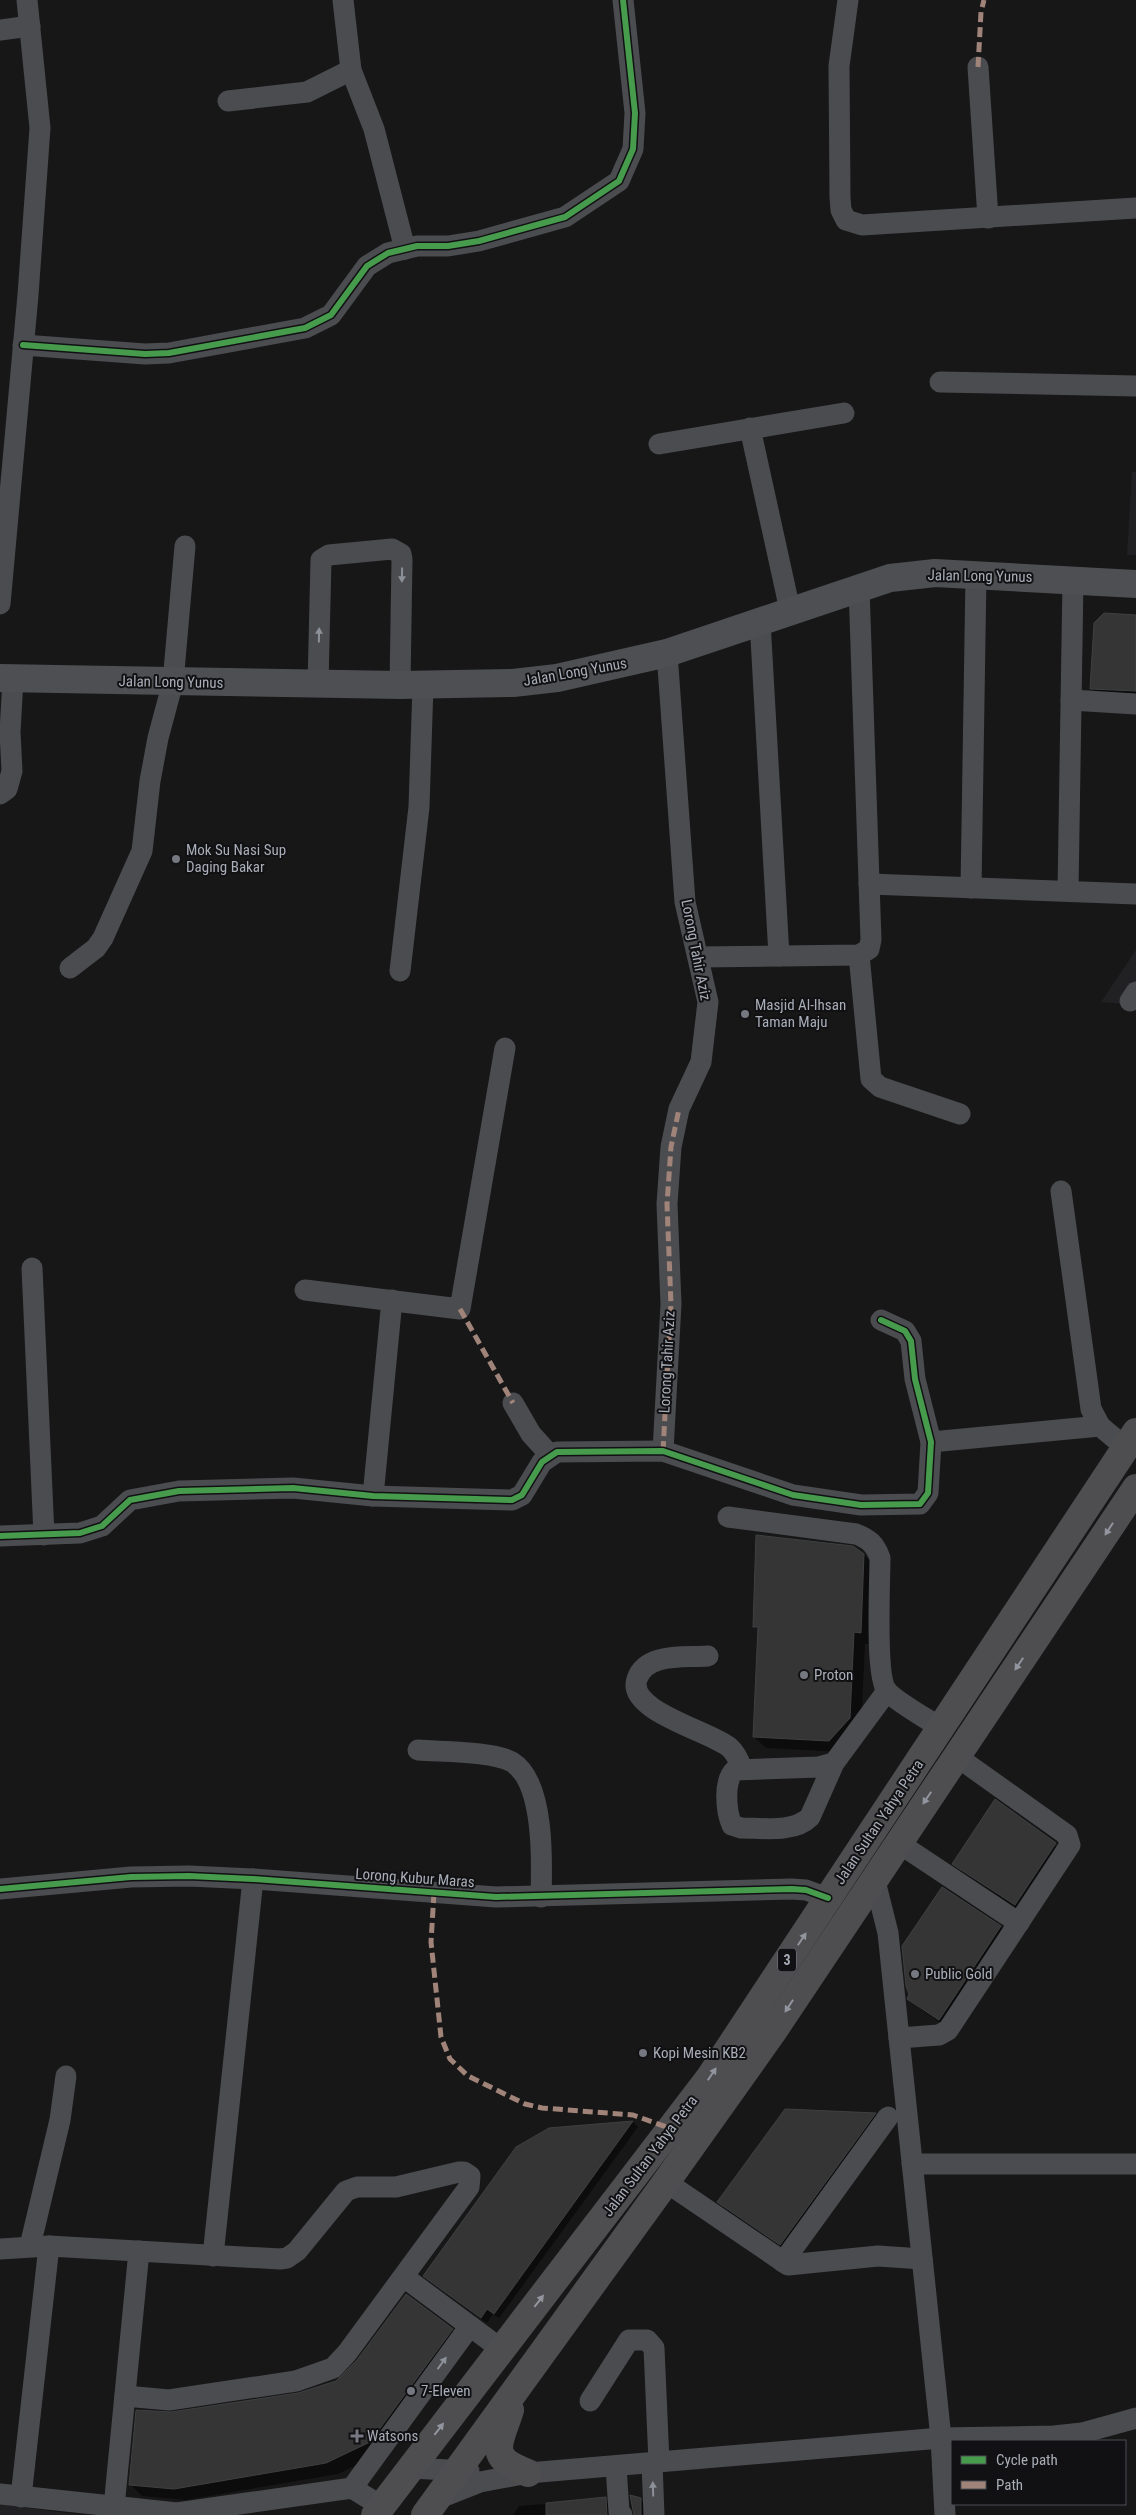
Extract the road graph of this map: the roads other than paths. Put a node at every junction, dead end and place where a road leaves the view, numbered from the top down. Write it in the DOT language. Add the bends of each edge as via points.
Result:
graph roads {
  1 [pos="27,0"];
  2 [pos="343,0"];
  3 [pos="623,0"];
  4 [pos="848,0"];
  5 [pos="30,26"];
  6 [pos="0,30"];
  7 [pos="978,67"];
  8 [pos="351,70"];
  9 [pos="228,101"];
  10 [pos="1136,208"];
  11 [pos="988,218"];
  12 [pos="405,249"];
  13 [pos="23,345"];
  14 [pos="940,382"];
  15 [pos="1136,386"];
  16 [pos="844,413"];
  17 [pos="750,428"];
  18 [pos="659,444"];
  19 [pos="185,546"];
  20 [pos="976,575"];
  21 [pos="1073,580"];
  22 [pos="1136,584"];
  23 [pos="858,587"];
  24 [pos="0,604"];
  25 [pos="790,610"];
  26 [pos="760,621"];
  27 [pos="667,653"];
  28 [pos="7,678"];
  29 [pos="173,682"];
  30 [pos="318,684"];
  31 [pos="412,685"];
  32 [pos="1071,700"];
  33 [pos="1136,704"];
  34 [pos="0,794"];
  35 [pos="869,884"];
  36 [pos="971,888"];
  37 [pos="1068,891"];
  38 [pos="1136,894"];
  39 [pos="860,955"];
  40 [pos="779,956"];
  41 [pos="698,957"];
  42 [pos="70,968"];
  43 [pos="400,971"];
  44 [pos="505,1048"];
  45 [pos="960,1114"];
  46 [pos="1061,1191"];
  47 [pos="32,1268"];
  48 [pos="305,1290"];
  49 [pos="392,1300"];
  50 [pos="882,1320"];
  51 [pos="513,1403"];
  52 [pos="1100,1426"];
  53 [pos="1131,1440"];
  54 [pos="930,1442"];
  55 [pos="663,1451"];
  56 [pos="550,1455"];
  57 [pos="1136,1488"];
  58 [pos="373,1496"];
  59 [pos="728,1517"];
  60 [pos="44,1535"];
  61 [pos="0,1536"];
  62 [pos="708,1656"];
  63 [pos="887,1691"];
  64 [pos="941,1728"];
  65 [pos="418,1750"];
  66 [pos="956,1756"];
  67 [pos="834,1763"];
  68 [pos="742,1769"];
  69 [pos="897,1842"];
  70 [pos="874,1877"];
  71 [pos="252,1879"];
  72 [pos="0,1889"];
  73 [pos="541,1897"];
  74 [pos="828,1898"];
  75 [pos="1019,1923"];
  76 [pos="899,2038"];
  77 [pos="66,2076"];
  78 [pos="888,2117"];
  79 [pos="912,2164"];
  80 [pos="1136,2164"];
  81 [pos="666,2182"];
  82 [pos="39,2246"];
  83 [pos="0,2249"];
  84 [pos="139,2251"];
  85 [pos="213,2256"];
  86 [pos="922,2258"];
  87 [pos="783,2262"];
  88 [pos="404,2277"];
  89 [pos="470,2326"];
  90 [pos="502,2349"];
  91 [pos="517,2387"];
  92 [pos="125,2396"];
  93 [pos="590,2402"];
  94 [pos="1136,2418"];
  95 [pos="941,2438"];
  96 [pos="655,2462"];
  97 [pos="616,2466"];
  98 [pos="410,2468"];
  99 [pos="458,2470"];
  100 [pos="528,2473"];
  101 [pos="352,2488"];
  102 [pos="0,2494"];
  103 [pos="21,2497"];
  104 [pos="114,2507"];
  105 [pos="431,2507"];
  106 [pos="378,2511"];
  107 [pos="622,2515"];
  108 [pos="654,2515"];
  109 [pos="945,2515"];
  1 -- 5 [label="street"];
  2 -- 8 [label="street"];
  3 -- 12 [label="street" via="635,114 633,149 619,181 565,217 479,241"];
  4 -- 11 [label="street" via="839,66 840,197 843,215 851,224 862,225"];
  5 -- 6 [label="street"];
  5 -- 13 [label="street" via="40,128"];
  7 -- 11 [label="street"];
  8 -- 9 [label="street" via="307,92"];
  8 -- 12 [label="street" via="374,129"];
  10 -- 11 [label="street"];
  12 -- 13 [label="street" via="388,253 367,266 331,315 305,328 145,354"];
  13 -- 24 [label="street"];
  14 -- 15 [label="street"];
  16 -- 17 [label="street"];
  17 -- 18 [label="street"];
  17 -- 25 [label="street"];
  19 -- 29 [label="street"];
  20 -- 21 [label="main road, Jalan Long Yunus"];
  20 -- 23 [label="main road, Jalan Long Yunus" via="936,573 890,578"];
  20 -- 36 [label="street"];
  21 -- 22 [label="main road, Jalan Long Yunus"];
  21 -- 32 [label="street"];
  23 -- 25 [label="main road, Jalan Long Yunus"];
  23 -- 35 [label="street"];
  25 -- 26 [label="main road, Jalan Long Yunus"];
  26 -- 27 [label="main road, Jalan Long Yunus"];
  26 -- 40 [label="street"];
  27 -- 31 [label="main road, Jalan Long Yunus" via="558,678 513,683"];
  27 -- 41 [label="street, Lorong Tahir Aziz" via="685,902"];
  28 -- 29 [label="main road, Jalan Long Yunus"];
  28 -- 34 [label="street" via="12,771 7,788"];
  29 -- 30 [label="main road, Jalan Long Yunus"];
  29 -- 42 [label="street" via="150,781 142,851 103,938 96,948"];
  30 -- 31 [label="main road, Jalan Long Yunus"];
  30 -- 31 [label="street, one-way" via="321,560 329,555 392,549 401,554 402,559"];
  31 -- 43 [label="street" via="418,807"];
  32 -- 33 [label="street"];
  32 -- 37 [label="street"];
  35 -- 36 [label="street"];
  35 -- 39 [label="street" via="870,945"];
  36 -- 37 [label="street"];
  37 -- 38 [label="street"];
  39 -- 40 [label="street"];
  39 -- 45 [label="street" via="871,1079 880,1087"];
  40 -- 41 [label="street"];
  41 -- 55 [label="street, Lorong Tahir Aziz" via="708,1008 701,1062 679,1110 671,1147 667,1204 671,1304"];
  44 -- 49 [label="street" via="460,1309"];
  46 -- 52 [label="street" via="1091,1409"];
  47 -- 60 [label="street"];
  48 -- 49 [label="street"];
  49 -- 58 [label="street"];
  50 -- 54 [label="street" via="905,1331 911,1341 915,1379"];
  51 -- 56 [label="street" via="531,1434"];
  52 -- 53 [label="street"];
  52 -- 54 [label="street"];
  53 -- 64 [label="highway, Jalan Sultan Yahya Petra / 3"];
  54 -- 55 [label="street" via="928,1493 924,1502 915,1506 861,1506 793,1496"];
  55 -- 56 [label="street" via="564,1451"];
  56 -- 58 [label="street" via="542,1462 522,1496 512,1500"];
  57 -- 66 [label="highway, Jalan Sultan Yahya Petra / 3, one-way"];
  58 -- 60 [label="street" via="294,1488 179,1491 130,1500 102,1526 80,1533"];
  59 -- 63 [label="street" via="856,1534 876,1547 880,1558 880,1656"];
  60 -- 61 [label="street"];
  62 -- 68 [label="street" via="652,1661 641,1669 636,1681 639,1695 656,1711 729,1747 738,1757"];
  63 -- 64 [label="street"];
  63 -- 67 [label="street"];
  64 -- 74 [label="highway, Jalan Sultan Yahya Petra / 3"];
  65 -- 73 [label="street" via="494,1756 512,1762 525,1774 542,1839"];
  66 -- 69 [label="highway, Jalan Sultan Yahya Petra / 3, one-way"];
  66 -- 75 [label="street" via="1069,1838 1069,1849"];
  67 -- 68 [label="street" via="819,1767"];
  67 -- 68 [label="street" via="810,1817 795,1827 741,1828 732,1824 729,1817 729,1775"];
  69 -- 70 [label="highway, Jalan Sultan Yahya Petra / 3"];
  69 -- 75 [label="street"];
  70 -- 76 [label="street" via="888,1933"];
  70 -- 81 [label="highway, Jalan Sultan Yahya Petra / 3, one-way" via="772,2033"];
  71 -- 72 [label="street, Lorong Kubur Maras" via="131,1877"];
  71 -- 73 [label="street, Lorong Kubur Maras" via="496,1897"];
  71 -- 85 [label="street"];
  73 -- 74 [label="street, Lorong Kubur Maras" via="792,1889"];
  90 -- 74 [label="highway, Jalan Sultan Yahya Petra / 3, one-way" via="704,2084"];
  75 -- 76 [label="street" via="948,2030 940,2035"];
  76 -- 79 [label="street"];
  77 -- 82 [label="street"];
  78 -- 87 [label="street"];
  79 -- 80 [label="street"];
  79 -- 86 [label="street"];
  81 -- 87 [label="street"];
  81 -- 91 [label="highway, Jalan Sultan Yahya Petra / 3"];
  82 -- 83 [label="street"];
  82 -- 84 [label="street"];
  82 -- 103 [label="street"];
  84 -- 85 [label="street"];
  84 -- 92 [label="street"];
  85 -- 88 [label="street" via="274,2260 293,2256 346,2191 396,2187 464,2172 470,2176 469,2187"];
  86 -- 87 [label="street" via="878,2256 795,2266"];
  86 -- 95 [label="street"];
  88 -- 89 [label="street"];
  88 -- 92 [label="street" via="333,2368 296,2381 169,2400"];
  89 -- 90 [label="street"];
  101 -- 89 [label="street, one-way"];
  98 -- 90 [label="highway, Jalan Sultan Yahya Petra / 3, one-way"];
  91 -- 99 [label="highway, Jalan Sultan Yahya Petra / 3"];
  91 -- 100 [label="highway" via="499,2452 506,2464"];
  92 -- 104 [label="street"];
  93 -- 96 [label="street" via="629,2340 647,2340 654,2348"];
  94 -- 95 [label="street" via="1082,2433"];
  95 -- 96 [label="street"];
  95 -- 109 [label="street"];
  96 -- 97 [label="street"];
  108 -- 96 [label="street, one-way"];
  97 -- 100 [label="street"];
  97 -- 107 [label="street" via="619,2512"];
  98 -- 99 [label="street"];
  98 -- 106 [label="highway, Jalan Sultan Yahya Petra / 3"];
  99 -- 100 [label="street"];
  99 -- 105 [label="highway, Jalan Sultan Yahya Petra / 3"];
  100 -- 105 [label="street" via="480,2482"];
  101 -- 104 [label="street" via="178,2513"];
  101 -- 106 [label="street"];
  102 -- 103 [label="street"];
  103 -- 104 [label="street"];
}
